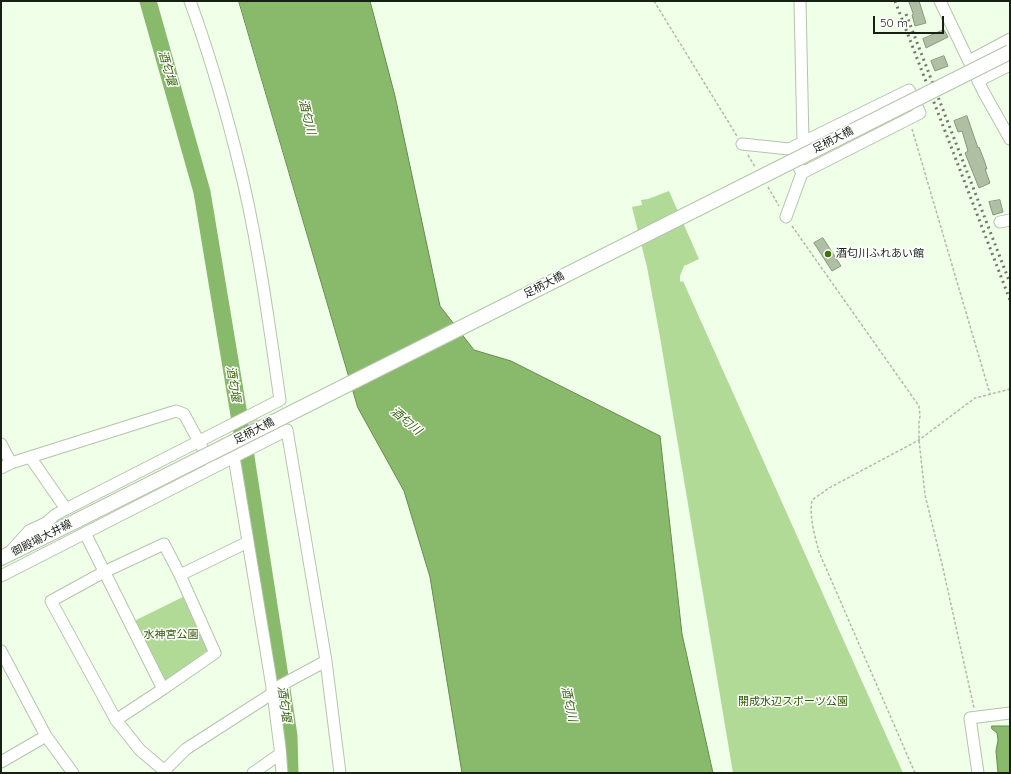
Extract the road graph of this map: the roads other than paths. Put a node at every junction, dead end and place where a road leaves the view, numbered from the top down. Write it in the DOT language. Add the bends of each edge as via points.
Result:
graph roads {
  1 [pos="190,1"];
  2 [pos="800,1"];
  3 [pos="940,1"];
  4 [pos="1010,39"];
  5 [pos="1010,52"];
  6 [pos="969,61"];
  7 [pos="1010,65"];
  8 [pos="978,81"];
  9 [pos="914,100"];
  10 [pos="1010,139"];
  11 [pos="803,142"];
  12 [pos="742,144"];
  13 [pos="789,149"];
  14 [pos="802,173"];
  15 [pos="786,217"];
  16 [pos="199,440"];
  17 [pos="1,444"];
  18 [pos="240,454"];
  19 [pos="30,457"];
  20 [pos="6,465"];
  21 [pos="213,467"];
  22 [pos="66,509"];
  23 [pos="78,520"];
  24 [pos="85,533"];
  25 [pos="248,542"];
  26 [pos="4,557"];
  27 [pos="104,572"];
  28 [pos="180,575"];
  29 [pos="1,576"];
  30 [pos="1,652"];
  31 [pos="326,661"];
  32 [pos="277,688"];
  33 [pos="163,689"];
  34 [pos="1010,713"];
  35 [pos="116,720"];
  36 [pos="46,736"];
  37 [pos="280,754"];
  38 [pos="1,762"];
  39 [pos="164,772"];
  40 [pos="73,773"];
  41 [pos="253,773"];
  42 [pos="282,773"];
  43 [pos="340,773"];
  44 [pos="978,773"];
  1 -- 16 [label="street" via="236,152 265,296 280,400"];
  2 -- 11 [label="street"];
  3 -- 6 [label="street"];
  4 -- 6 [label="street"];
  5 -- 9 [label="main road, 足柄大橋, bridge"];
  6 -- 8 [label="street"];
  7 -- 8 [label="street"];
  8 -- 10 [label="street"];
  9 -- 11 [label="street" via="909,90"];
  9 -- 14 [label="street" via="920,113"];
  9 -- 23 [label="main road, 足柄大橋, bridge"];
  11 -- 13 [label="street"];
  12 -- 13 [label="street"];
  13 -- 14 [label="street"];
  14 -- 15 [label="street"];
  16 -- 19 [label="street" via="184,414 176,411"];
  16 -- 21 [label="street"];
  16 -- 22 [label="street"];
  17 -- 20 [label="street"];
  18 -- 21 [label="street"];
  18 -- 25 [label="street"];
  18 -- 31 [label="street" via="287,430"];
  19 -- 20 [label="street"];
  19 -- 22 [label="street"];
  21 -- 24 [label="street"];
  22 -- 26 [label="street" via="29,531"];
  23 -- 26 [label="main road, 御殿場大井線"];
  24 -- 27 [label="street"];
  24 -- 29 [label="street"];
  25 -- 28 [label="street"];
  25 -- 32 [label="street"];
  27 -- 28 [label="street" via="164,544"];
  27 -- 33 [label="street"];
  27 -- 35 [label="street" via="51,601"];
  28 -- 33 [label="street" via="215,653"];
  30 -- 36 [label="street"];
  31 -- 32 [label="street"];
  31 -- 43 [label="street"];
  32 -- 37 [label="street"];
  32 -- 39 [label="street" via="186,748"];
  33 -- 35 [label="street"];
  34 -- 44 [label="street" via="970,718"];
  35 -- 39 [label="street" via="140,750"];
  36 -- 38 [label="street"];
  36 -- 40 [label="street"];
  37 -- 41 [label="street"];
  37 -- 42 [label="street"];
}
